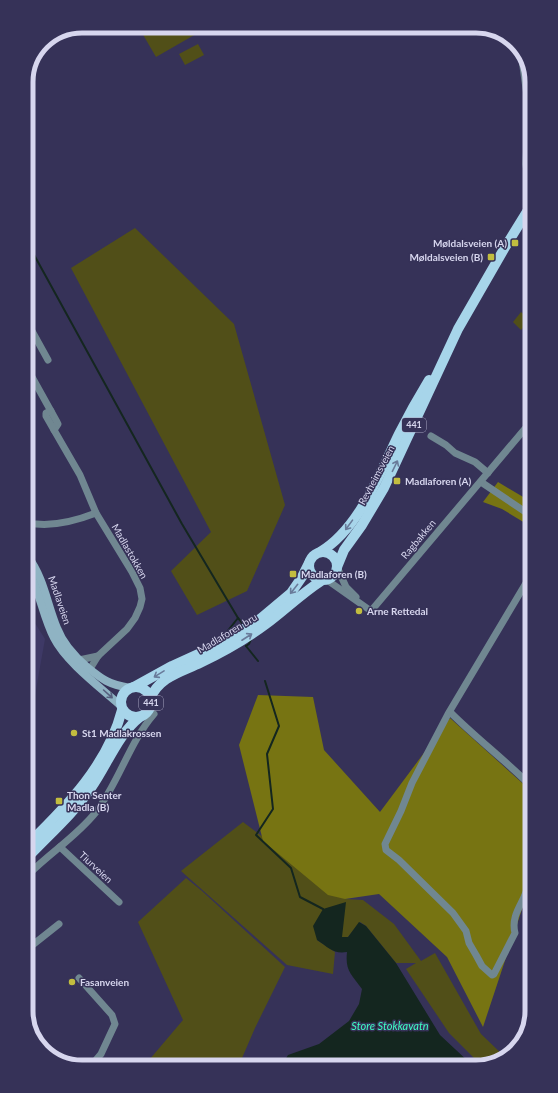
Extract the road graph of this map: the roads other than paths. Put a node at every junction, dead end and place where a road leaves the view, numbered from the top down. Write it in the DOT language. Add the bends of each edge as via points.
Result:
graph roads {
  1 [pos="525,215"];
  2 [pos="33,333"];
  3 [pos="36,339"];
  4 [pos="33,341"];
  5 [pos="449,348"];
  6 [pos="48,360"];
  7 [pos="33,378"];
  8 [pos="525,429"];
  9 [pos="431,436"];
  10 [pos="488,473"];
  11 [pos="481,482"];
  12 [pos="525,512"];
  13 [pos="96,513"];
  14 [pos="36,524"];
  15 [pos="320,552"];
  16 [pos="309,563"];
  17 [pos="33,564"];
  18 [pos="337,567"];
  19 [pos="33,580"];
  20 [pos="324,580"];
  21 [pos="525,583"];
  22 [pos="363,605"];
  23 [pos="274,613"];
  24 [pos="98,656"];
  25 [pos="79,660"];
  26 [pos="186,664"];
  27 [pos="90,669"];
  28 [pos="132,688"];
  29 [pos="150,699"];
  30 [pos="122,708"];
  31 [pos="450,712"];
  32 [pos="154,714"];
  33 [pos="140,717"];
  34 [pos="525,780"];
  35 [pos="33,840"];
  36 [pos="60,847"];
  37 [pos="33,852"];
  38 [pos="33,870"];
  39 [pos="525,893"];
  40 [pos="119,902"];
  41 [pos="59,924"];
  42 [pos="33,945"];
  43 [pos="80,978"];
  44 [pos="96,1060"];
  1 -- 5 [label="main road, Revheimsveien / 441"];
  2 -- 3 [label="street"];
  3 -- 4 [label="street"];
  3 -- 6 [label="street"];
  5 -- 15 [label="main road, Revheimsveien / 441, one-way" via="418,398 360,508 337,540"];
  18 -- 5 [label="main road, Revheimsveien / 441, one-way" via="344,550 384,488"];
  7 -- 13 [label="street, Madlastokken" via="58,424 54,430 80,475"];
  8 -- 10 [label="street, Ragbakken"];
  9 -- 10 [label="street" via="446,444 454,453 475,462"];
  10 -- 11 [label="street, Ragbakken"];
  11 -- 12 [label="street"];
  11 -- 22 [label="street, Ragbakken" via="371,611"];
  13 -- 14 [label="street" via="79,520"];
  13 -- 24 [label="street, Madlastokken" via="132,572 142,599 135,618"];
  15 -- 16 [label="main road, 441" via="314,554"];
  15 -- 18 [label="main road" via="332,555"];
  16 -- 20 [label="main road" via="308,568 312,575 316,579"];
  16 -- 23 [label="main road, 441, one-way" via="291,593"];
  17 -- 25 [label="main road, Madlaveien" via="44,586 57,629 69,650"];
  18 -- 20 [label="main road, 441" via="333,576"];
  18 -- 22 [label="street" via="346,587"];
  19 -- 30 [label="main road, Madlaveien, one-way" via="50,629 60,648"];
  20 -- 22 [label="street"];
  20 -- 23 [label="main road, 441"];
  21 -- 31 [label="street"];
  23 -- 26 [label="main road, Madlaforen bru / 441" via="232,646"];
  24 -- 25 [label="street"];
  24 -- 27 [label="street, Madlastokken"];
  25 -- 27 [label="main road, Madlaveien"];
  26 -- 28 [label="main road, 441, one-way"];
  26 -- 29 [label="main road, 441" via="162,682"];
  27 -- 28 [label="main road, Madlaveien" via="108,683"];
  28 -- 29 [label="main road, 441" via="142,689"];
  28 -- 30 [label="main road, 441" via="126,690 121,697"];
  29 -- 33 [label="main road, 441" via="150,708"];
  30 -- 33 [label="main road, 441" via="132,717"];
  30 -- 35 [label="main road, 441" via="114,735 89,777 68,805"];
  31 -- 34 [label="street"];
  31 -- 39 [label="street" via="412,783 385,844 386,850 453,913 466,930 469,943 482,966 492,974 502,961 516,933 514,926"];
  32 -- 36 [label="street" via="139,734 96,812"];
  33 -- 37 [label="main road, 441" via="127,728 103,770 81,801"];
  36 -- 38 [label="street"];
  36 -- 40 [label="street, Tiurveien"];
  41 -- 42 [label="street"];
  43 -- 44 [label="street" via="112,1015 116,1024"];
}
